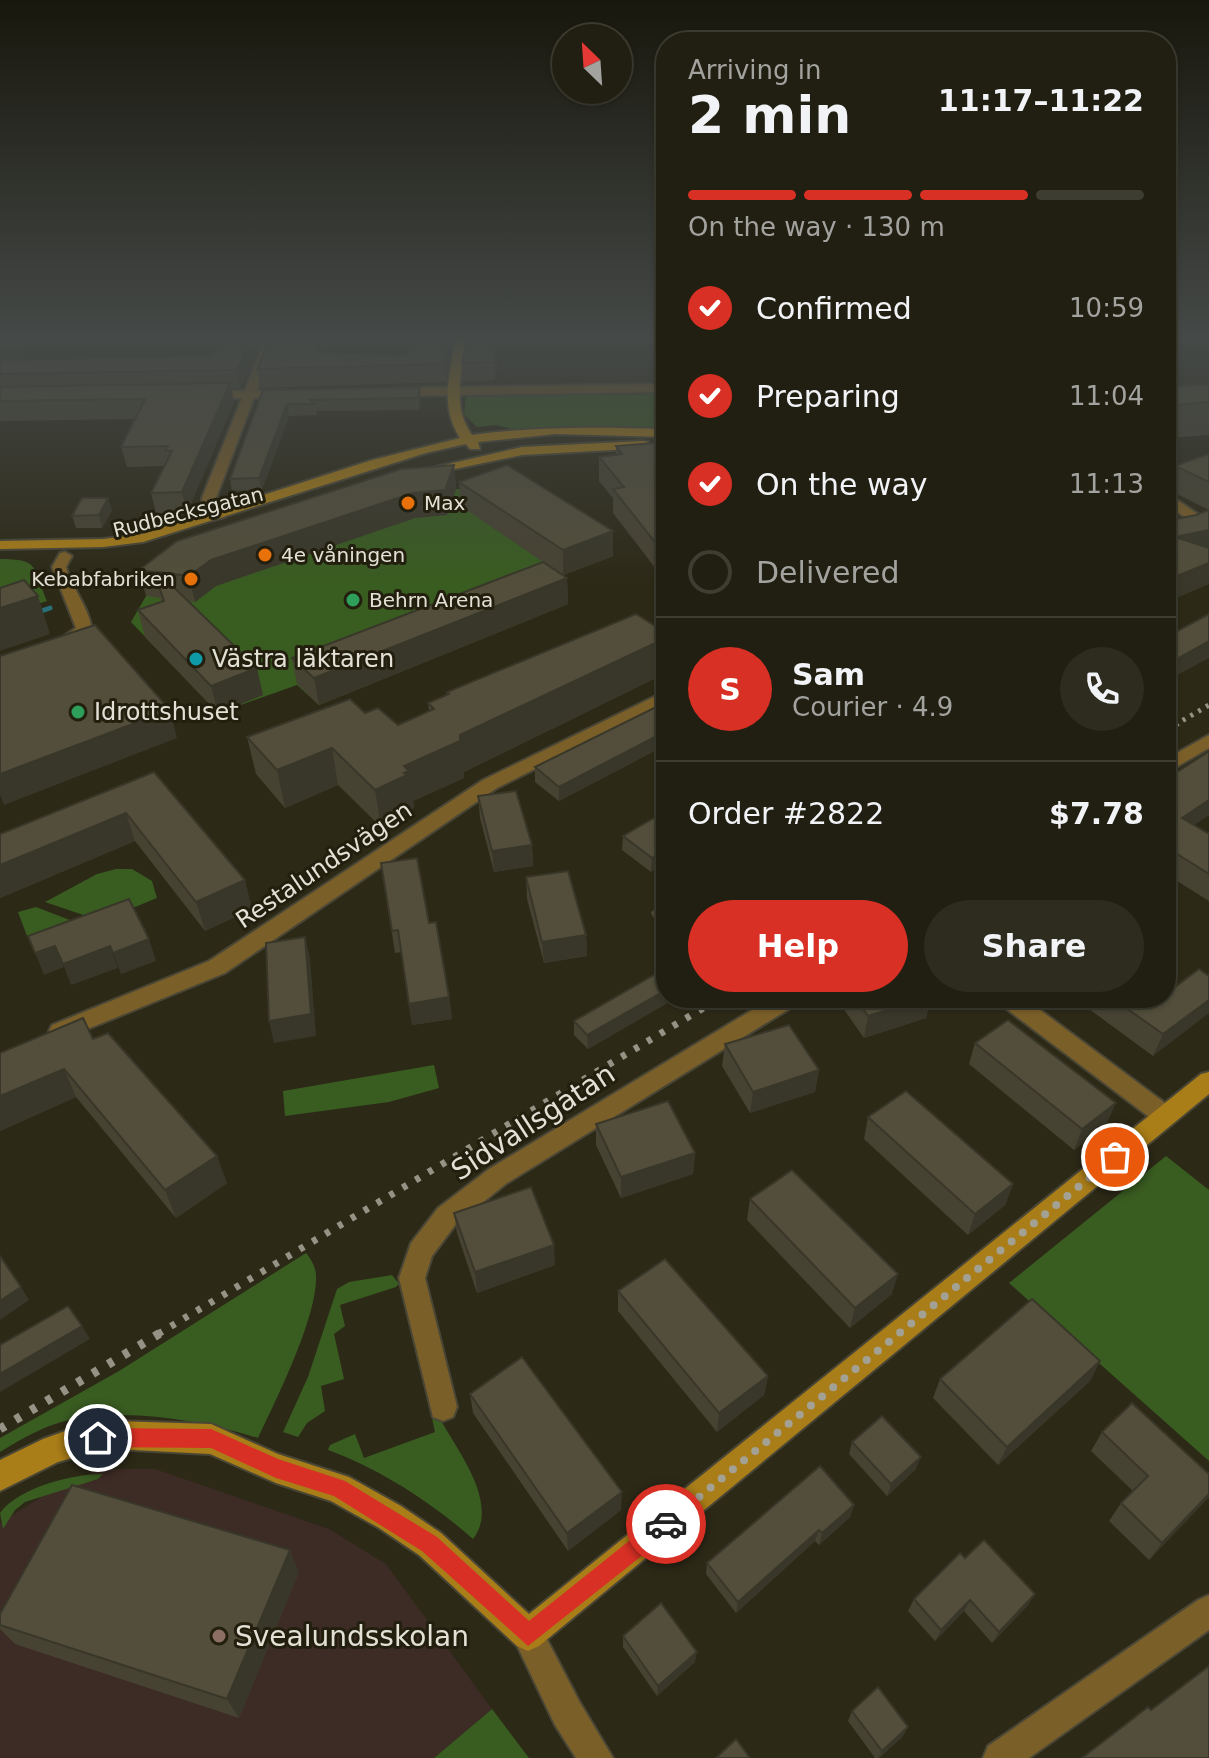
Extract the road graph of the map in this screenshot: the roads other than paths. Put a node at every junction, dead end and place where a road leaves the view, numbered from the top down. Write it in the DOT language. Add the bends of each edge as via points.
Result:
graph roads {
  1 [pos="239,420"];
  2 [pos="455,420"];
  3 [pos="656,433"];
  4 [pos="468,440"];
  5 [pos="656,444"];
  6 [pos="488,456"];
  7 [pos="412,474"];
  8 [pos="318,498"];
  9 [pos="1176,507"];
  10 [pos="218,517"];
  11 [pos="1196,523"];
  12 [pos="1209,535"];
  13 [pos="0,545"];
  14 [pos="0,555"];
  15 [pos="65,556"];
  16 [pos="41,650"];
  17 [pos="656,701"];
  18 [pos="1209,740"];
  19 [pos="1176,761"];
  20 [pos="773,1008"];
  21 [pos="1021,1008"];
  22 [pos="42,1038"];
  23 [pos="1209,1081"];
  24 [pos="1165,1116"];
  25 [pos="443,1407"];
  26 [pos="0,1476"];
  27 [pos="1209,1611"];
  28 [pos="528,1635"];
  29 [pos="596,1758"];
  30 [pos="1000,1758"];
  1 -- 10 [label="street" via="209,498 209,508"];
  2 -- 4 [label="main road"];
  3 -- 4 [label="main road, Rudbecksgatan" via="551,430"];
  4 -- 6 [label="main road"];
  4 -- 10 [label="main road, Rudbecksgatan" via="342,474"];
  5 -- 6 [label="main road"];
  6 -- 7 [label="main road"];
  8 -- 15 [label="main road, Rudbecksgatan" via="156,545"];
  9 -- 11 [label="street"];
  10 -- 13 [label="main road, Rudbecksgatan" via="122,541"];
  11 -- 12 [label="street"];
  14 -- 15 [label="main road, Rudbecksgatan"];
  15 -- 16 [label="street" via="60,577 84,630"];
  17 -- 22 [label="street, Restalundsvägen" via="490,784 217,967"];
  18 -- 19 [label="street"];
  20 -- 25 [label="street, Sidvallsgatan" via="498,1176 447,1216 420,1251 412,1278"];
  21 -- 24 [label="street"];
  23 -- 24 [label="main road"];
  24 -- 28 [label="main road"];
  26 -- 28 [label="main road" via="82,1440 114,1435 211,1439 338,1488 390,1517 430,1544"];
  27 -- 30 [label="street"];
  28 -- 29 [label="street"];
}
